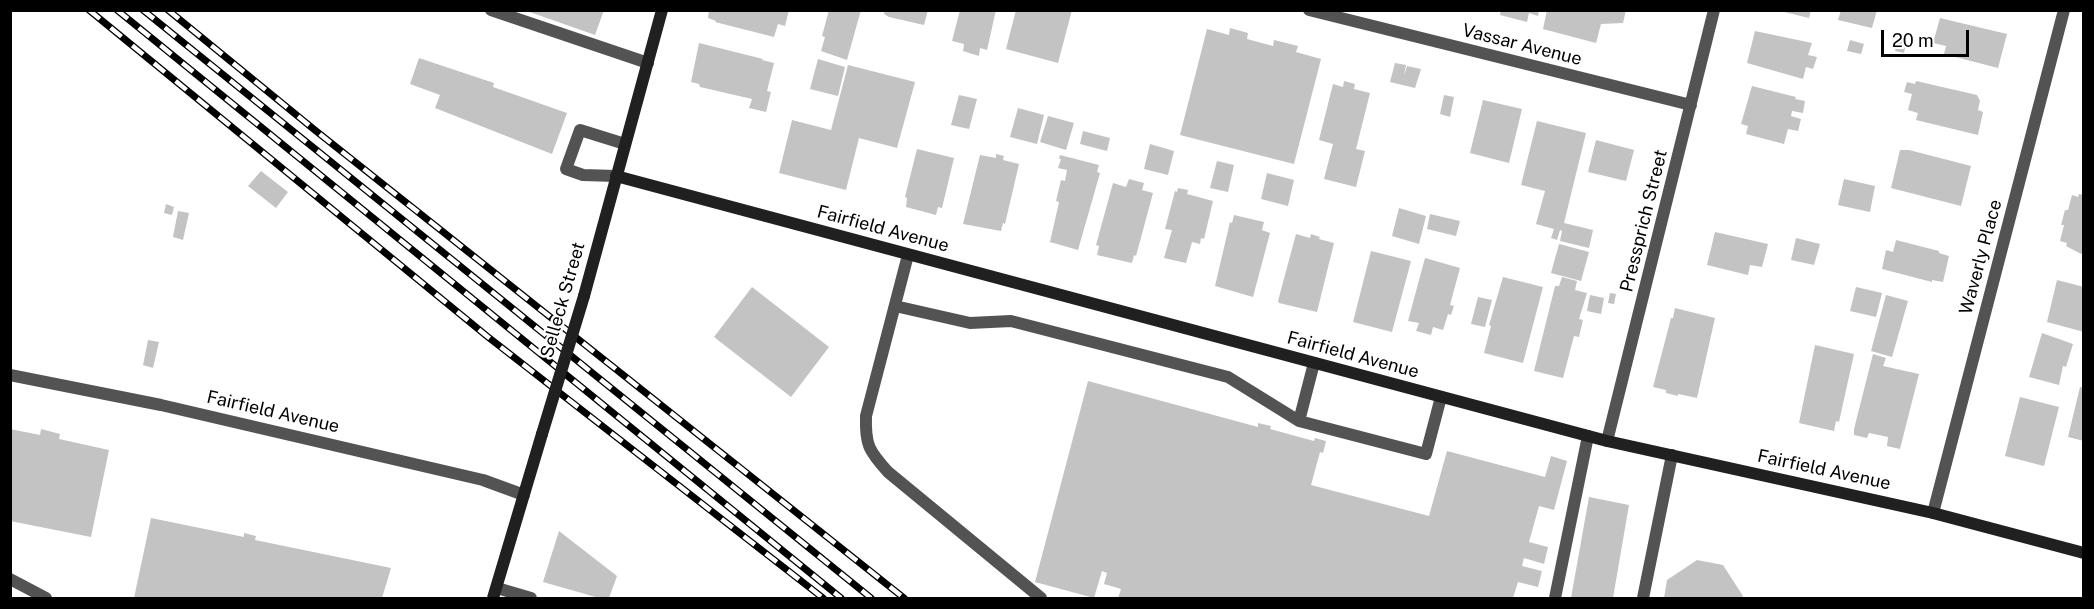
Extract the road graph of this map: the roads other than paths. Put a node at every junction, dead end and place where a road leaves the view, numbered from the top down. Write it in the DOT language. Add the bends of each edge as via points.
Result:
graph roads {
  1 [pos="491,10"];
  2 [pos="663,10"];
  3 [pos="1309,10"];
  4 [pos="1714,10"];
  5 [pos="2064,10"];
  6 [pos="648,63"];
  7 [pos="1691,105"];
  8 [pos="625,144"];
  9 [pos="616,176"];
  10 [pos="908,255"];
  11 [pos="895,306"];
  12 [pos="1314,363"];
  13 [pos="10,375"];
  14 [pos="1441,397"];
  15 [pos="1299,421"];
  16 [pos="1588,436"];
  17 [pos="1607,441"];
  18 [pos="1672,455"];
  19 [pos="524,495"];
  20 [pos="1933,513"];
  21 [pos="2084,553"];
  22 [pos="10,579"];
  23 [pos="495,593"];
  24 [pos="46,598"];
  25 [pos="531,598"];
  26 [pos="1041,598"];
  27 [pos="1555,598"];
  28 [pos="1643,598"];
  1 -- 6 [label="street"];
  2 -- 6 [label="main road, Selleck Street"];
  3 -- 7 [label="street, Vassar Avenue"];
  4 -- 7 [label="street, Pressprich Street"];
  5 -- 20 [label="street, Waverly Place"];
  6 -- 8 [label="main road, Selleck Street"];
  7 -- 17 [label="street, Pressprich Street"];
  8 -- 9 [label="main road, Selleck Street"];
  8 -- 9 [label="street" via="579,130 566,169 583,175"];
  9 -- 10 [label="main road, Fairfield Avenue"];
  9 -- 19 [label="main road, Selleck Street, bridge"];
  10 -- 11 [label="street"];
  10 -- 12 [label="main road, Fairfield Avenue"];
  11 -- 15 [label="street" via="970,323 1011,321 1227,377"];
  11 -- 26 [label="street" via="866,416 865,436 872,455"];
  12 -- 14 [label="main road, Fairfield Avenue"];
  12 -- 15 [label="street"];
  13 -- 19 [label="street, Fairfield Avenue" via="460,474"];
  14 -- 15 [label="street" via="1426,454"];
  14 -- 16 [label="main road, Fairfield Avenue"];
  16 -- 17 [label="main road, Fairfield Avenue"];
  16 -- 27 [label="street"];
  17 -- 18 [label="main road, Fairfield Avenue"];
  18 -- 20 [label="main road, Fairfield Avenue"];
  18 -- 28 [label="street"];
  19 -- 23 [label="main road, Selleck Street"];
  20 -- 21 [label="main road, Fairfield Avenue"];
  22 -- 24 [label="street"];
  23 -- 25 [label="street"];
}
